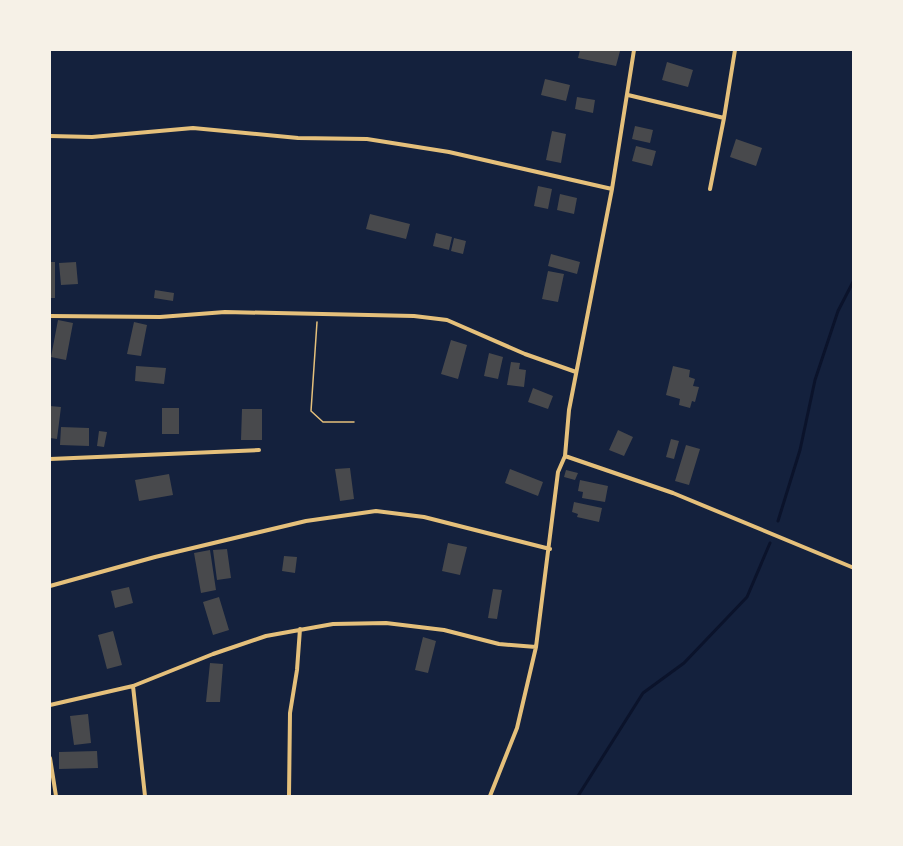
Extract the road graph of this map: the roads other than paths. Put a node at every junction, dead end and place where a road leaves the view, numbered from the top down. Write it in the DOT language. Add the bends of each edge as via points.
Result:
graph roads {
  1 [pos="634,50"];
  2 [pos="735,50"];
  3 [pos="628,95"];
  4 [pos="724,118"];
  5 [pos="50,136"];
  6 [pos="612,189"];
  7 [pos="710,189"];
  8 [pos="50,316"];
  9 [pos="576,372"];
  10 [pos="259,450"];
  11 [pos="565,456"];
  12 [pos="50,459"];
  13 [pos="550,549"];
  14 [pos="854,568"];
  15 [pos="50,586"];
  16 [pos="300,629"];
  17 [pos="536,647"];
  18 [pos="133,687"];
  19 [pos="50,705"];
  20 [pos="50,758"];
  21 [pos="56,796"];
  22 [pos="145,796"];
  23 [pos="289,796"];
  24 [pos="490,796"];
  1 -- 3 [label="street"];
  2 -- 4 [label="street"];
  3 -- 4 [label="street"];
  3 -- 6 [label="street"];
  4 -- 7 [label="street"];
  5 -- 6 [label="street" via="92,137 193,128 298,138 367,139 449,152"];
  6 -- 9 [label="street"];
  8 -- 9 [label="street" via="160,317 225,312 414,316 447,320"];
  9 -- 11 [label="street"];
  10 -- 12 [label="street"];
  11 -- 13 [label="street" via="558,472"];
  11 -- 14 [label="street" via="673,493"];
  13 -- 15 [label="street" via="424,517 376,511 306,521"];
  13 -- 17 [label="street"];
  16 -- 17 [label="street" via="386,623"];
  16 -- 18 [label="street" via="213,654"];
  16 -- 23 [label="street" via="290,713"];
  17 -- 24 [label="street" via="517,728"];
  18 -- 19 [label="street"];
  18 -- 22 [label="street"];
  20 -- 21 [label="street"];
}
